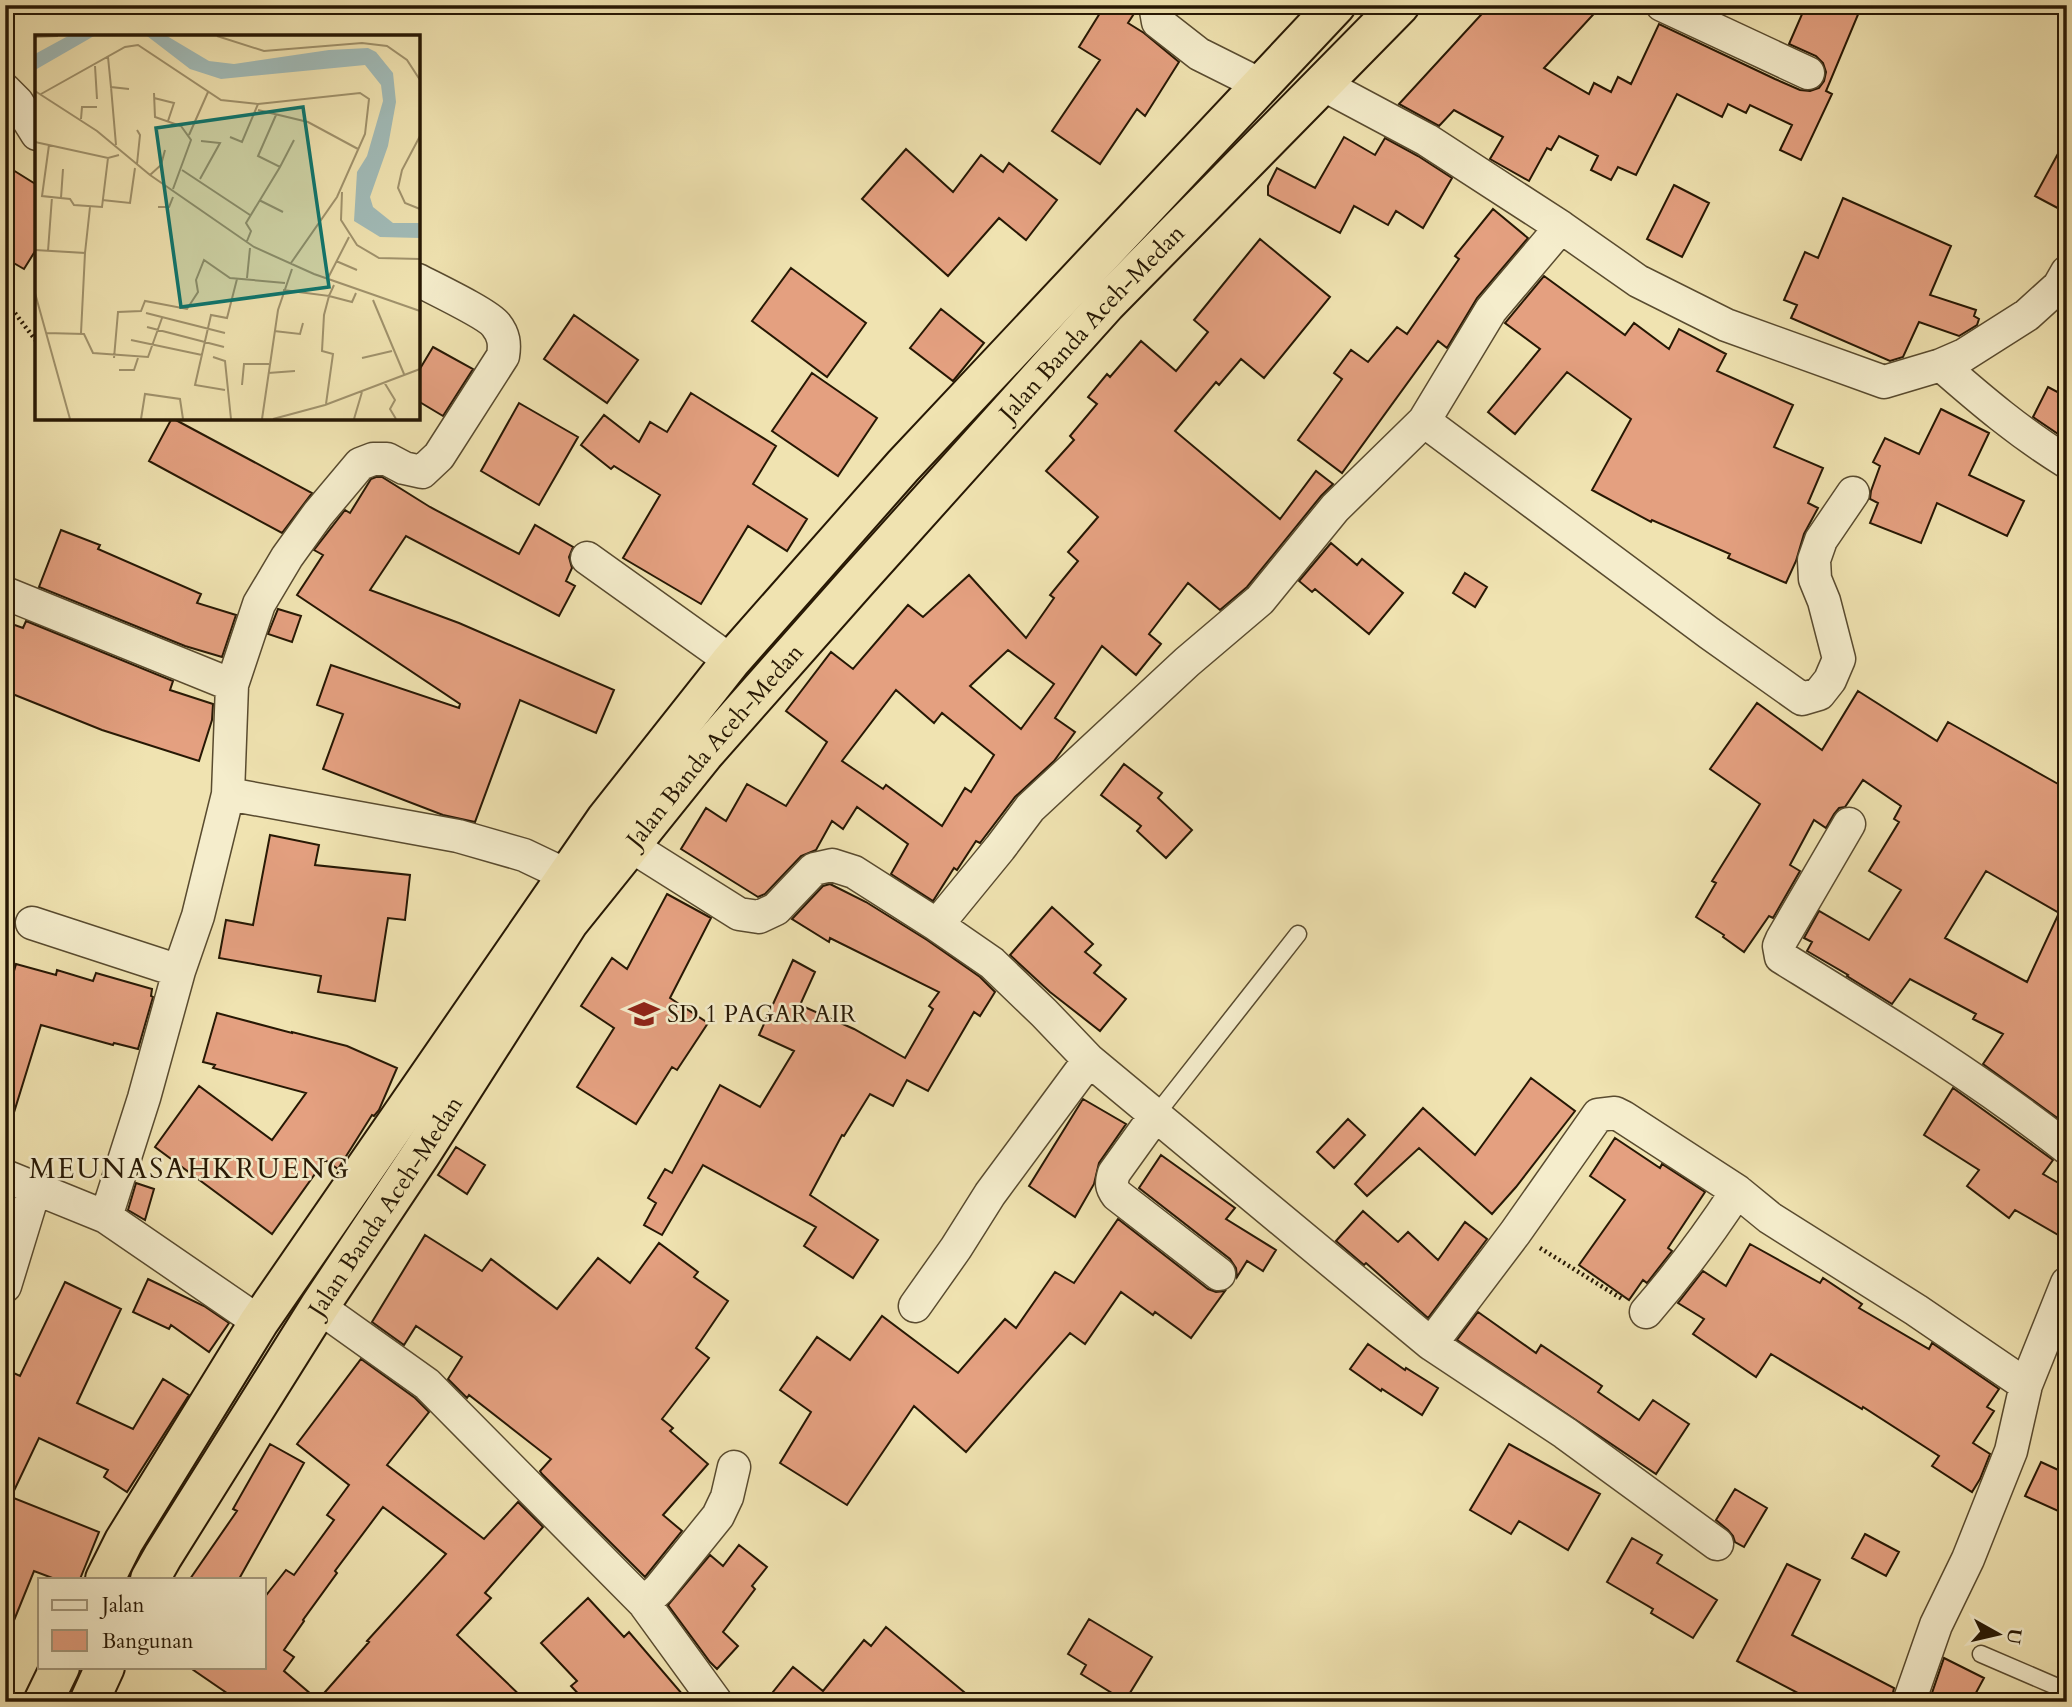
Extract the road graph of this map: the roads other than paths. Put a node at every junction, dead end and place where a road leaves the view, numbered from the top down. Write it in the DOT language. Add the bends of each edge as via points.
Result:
graph roads {
  1 [pos="1155,5"];
  2 [pos="1336,5"];
  3 [pos="1400,5"];
  4 [pos="1662,5"];
  5 [pos="1808,73"];
  6 [pos="1322,84"];
  7 [pos="1261,85"];
  8 [pos="5,90"];
  9 [pos="35,131"];
  10 [pos="1561,227"];
  11 [pos="420,281"];
  12 [pos="2064,283"];
  13 [pos="1941,366"];
  14 [pos="1423,421"];
  15 [pos="2067,462"];
  16 [pos="1853,493"];
  17 [pos="587,558"];
  18 [pos="5,593"];
  19 [pos="731,661"];
  20 [pos="232,685"];
  21 [pos="228,794"];
  22 [pos="1849,824"];
  23 [pos="631,846"];
  24 [pos="566,875"];
  25 [pos="32,923"];
  26 [pos="937,925"];
  27 [pos="1298,934"];
  28 [pos="179,971"];
  29 [pos="1089,1060"];
  30 [pos="1155,1116"];
  31 [pos="2067,1148"];
  32 [pos="5,1176"];
  33 [pos="35,1188"];
  34 [pos="1737,1191"];
  35 [pos="106,1217"];
  36 [pos="1220,1274"];
  37 [pos="2067,1283"];
  38 [pos="5,1286"];
  39 [pos="915,1306"];
  40 [pos="319,1307"];
  41 [pos="1646,1312"];
  42 [pos="259,1322"];
  43 [pos="1431,1344"];
  44 [pos="2026,1385"];
  45 [pos="734,1467"];
  46 [pos="1717,1544"];
  47 [pos="106,1578"];
  48 [pos="151,1578"];
  49 [pos="644,1603"];
  50 [pos="1981,1654"];
  51 [pos="60,1668"];
  52 [pos="105,1668"];
  53 [pos="2067,1691"];
  54 [pos="43,1702"];
  55 [pos="89,1702"];
  56 [pos="716,1702"];
  57 [pos="1909,1702"];
  1 -- 7 [label="street" via="1158,22 1199,54"];
  2 -- 7 [label="highway, Jalan Banda Aceh-Medan"];
  3 -- 6 [label="highway, Jalan Banda Aceh-Medan"];
  4 -- 5 [label="street"];
  6 -- 10 [label="street" via="1427,140"];
  6 -- 23 [label="highway, Jalan Banda Aceh-Medan" via="1106,304 704,754"];
  7 -- 19 [label="highway, Jalan Banda Aceh-Medan" via="903,466"];
  8 -- 9 [label="street"];
  10 -- 13 [label="street" via="1638,281 1738,329 1884,382"];
  10 -- 14 [label="street" via="1491,310"];
  11 -- 20 [label="street" via="495,322 505,344 503,356 439,456 422,472 387,459 360,464 318,514 259,604"];
  12 -- 13 [label="street" via="2027,315"];
  13 -- 15 [label="street" via="1985,404"];
  14 -- 16 [label="street" via="1802,699 1819,694 1839,659 1815,579 1814,560 1821,540"];
  14 -- 26 [label="street" via="1335,508 1259,600 1030,808"];
  17 -- 19 [label="street"];
  18 -- 20 [label="street"];
  19 -- 24 [label="highway, Jalan Banda Aceh-Medan"];
  20 -- 21 [label="street"];
  21 -- 24 [label="street" via="458,836 524,855"];
  21 -- 28 [label="street" via="198,916"];
  22 -- 31 [label="street" via="1782,939 1781,957 1904,1033"];
  23 -- 26 [label="street" via="739,914 759,917 776,909 814,869 832,865 854,872"];
  23 -- 40 [label="highway, Jalan Banda Aceh-Medan" via="569,922"];
  24 -- 42 [label="highway, Jalan Banda Aceh-Medan"];
  25 -- 28 [label="street"];
  26 -- 29 [label="street" via="992,963"];
  27 -- 30 [label="lane"];
  28 -- 35 [label="street"];
  29 -- 30 [label="street"];
  29 -- 39 [label="street"];
  30 -- 36 [label="street" via="1114,1173 1112,1188"];
  30 -- 43 [label="street"];
  32 -- 33 [label="street"];
  33 -- 35 [label="street"];
  33 -- 38 [label="street"];
  34 -- 41 [label="street" via="1681,1272"];
  34 -- 43 [label="street" via="1623,1117 1598,1115"];
  34 -- 44 [label="street" via="1770,1218"];
  35 -- 42 [label="street"];
  37 -- 44 [label="street"];
  40 -- 48 [label="highway, Jalan Banda Aceh-Medan"];
  40 -- 49 [label="street" via="427,1384"];
  42 -- 47 [label="highway, Jalan Banda Aceh-Medan"];
  43 -- 46 [label="street" via="1565,1433"];
  44 -- 57 [label="street" via="2011,1451"];
  45 -- 49 [label="street" via="718,1516"];
  49 -- 56 [label="street"];
  50 -- 53 [label="lane"];
  51 -- 54 [label="highway"];
  52 -- 55 [label="highway"];
}
